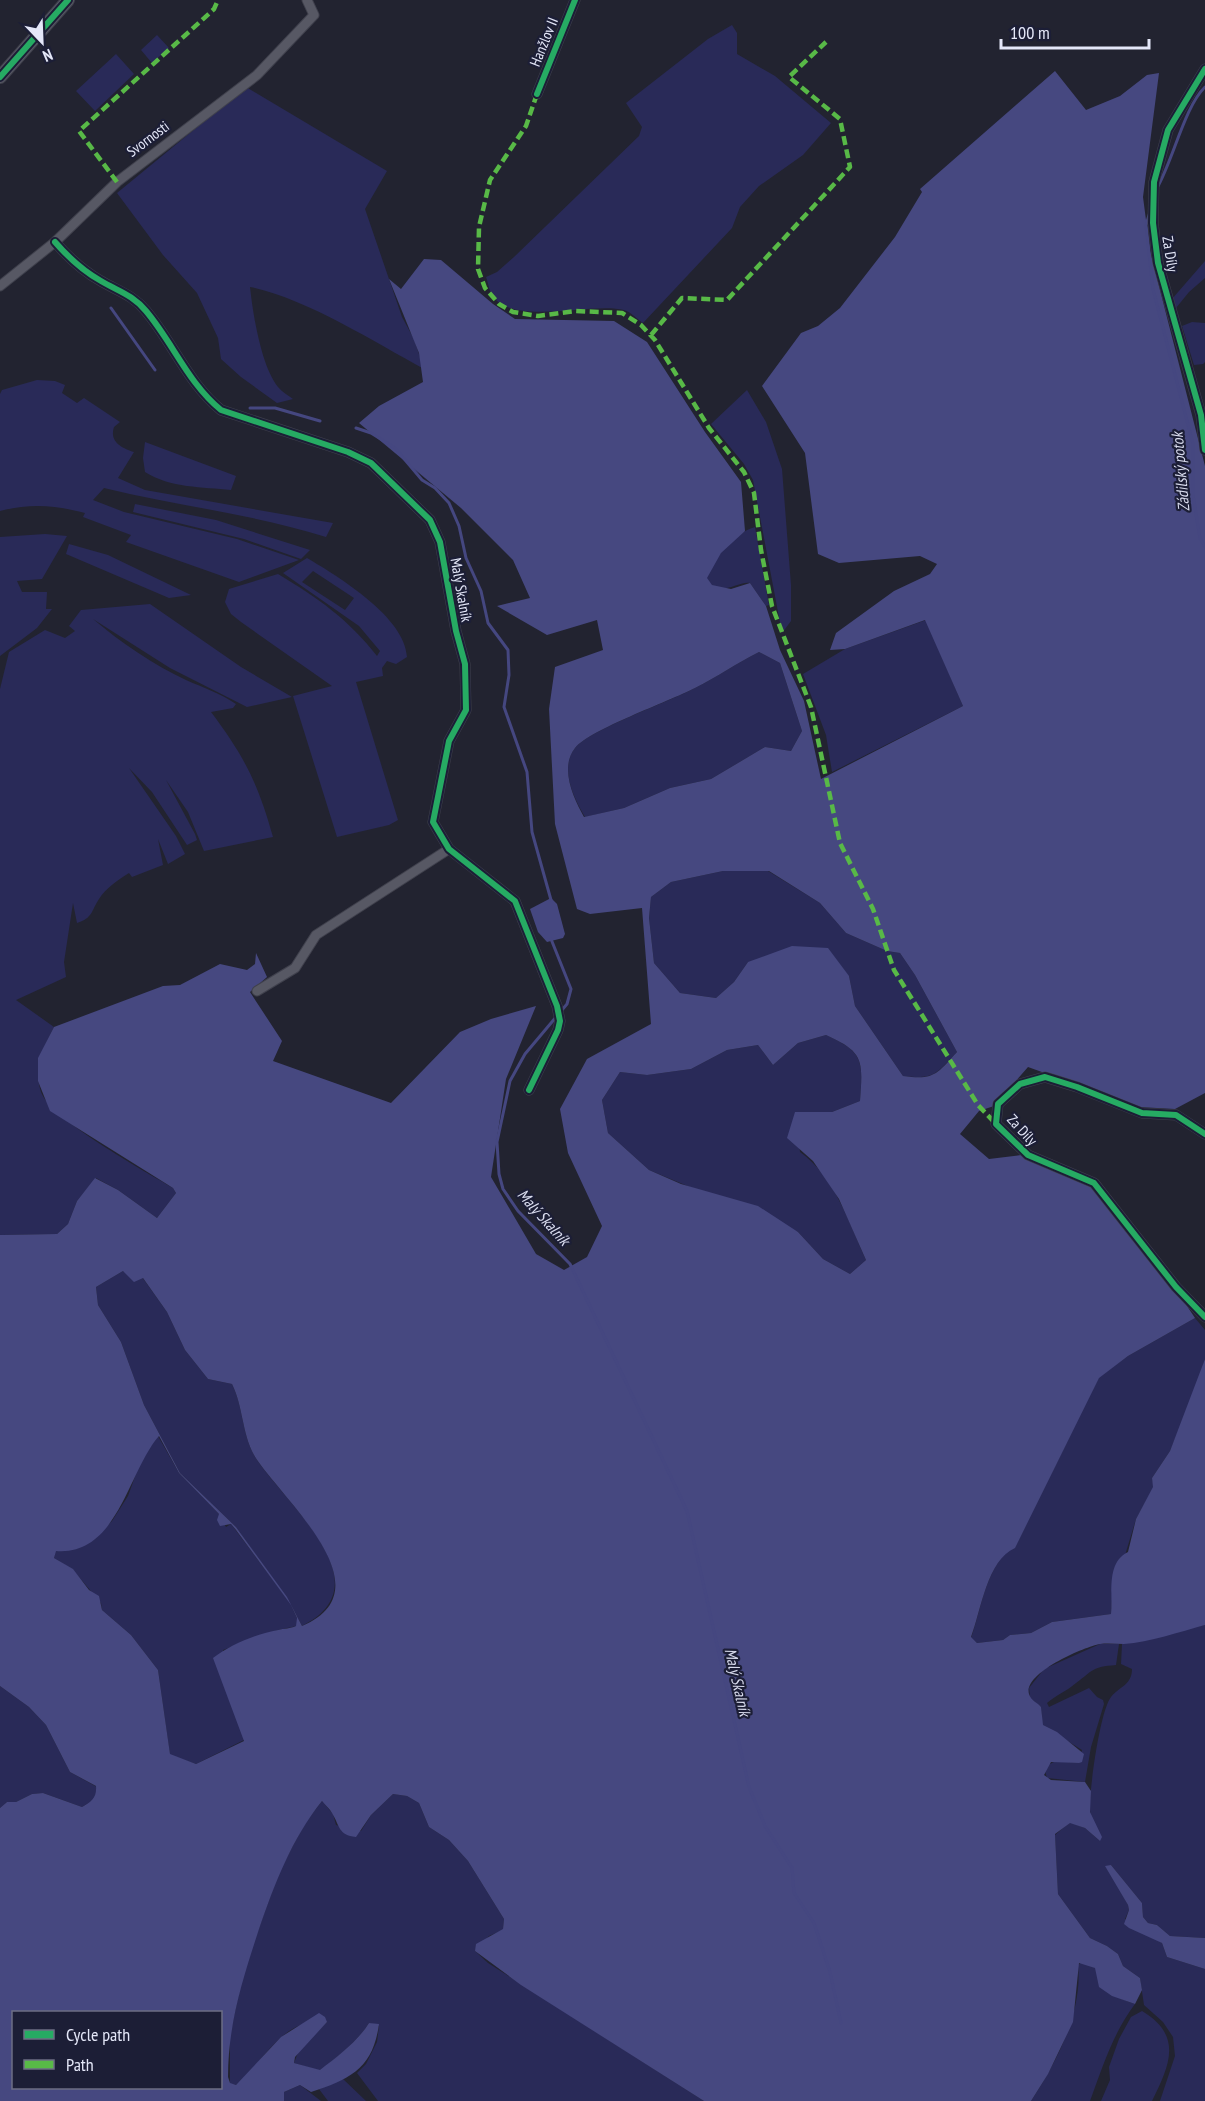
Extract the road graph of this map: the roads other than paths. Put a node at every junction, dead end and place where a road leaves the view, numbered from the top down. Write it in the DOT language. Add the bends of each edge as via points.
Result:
graph roads {
  1 [pos="68,0"];
  2 [pos="307,0"];
  3 [pos="575,0"];
  4 [pos="1205,69"];
  5 [pos="0,76"];
  6 [pos="537,94"];
  7 [pos="56,242"];
  8 [pos="0,286"];
  9 [pos="1205,450"];
  10 [pos="449,849"];
  11 [pos="257,991"];
  12 [pos="530,1090"];
  13 [pos="1205,1134"];
  14 [pos="1205,1317"];
  1 -- 5 [label="street"];
  2 -- 7 [label="street, Svornosti" via="314,15 257,75 113,186"];
  3 -- 6 [label="street, Hanžlov II"];
  4 -- 9 [label="street, Za Díly" via="1168,130 1154,182 1153,215 1158,263 1201,415"];
  7 -- 8 [label="street, Svornosti"];
  7 -- 10 [label="street, Malý Skalník" via="68,257 100,281 128,293 140,305 204,396 221,410 371,463 430,520 440,542 465,664 466,710 449,741 434,809 433,822"];
  10 -- 11 [label="street" via="316,936 295,968"];
  10 -- 12 [label="street, Malý Skalník" via="515,901 556,1006 558,1030"];
  13 -- 14 [label="street, Za Díly" via="1176,1115 1142,1113 1044,1077 1020,1083 1005,1097 998,1104 996,1124 1028,1155 1094,1183 1176,1287"];
}
